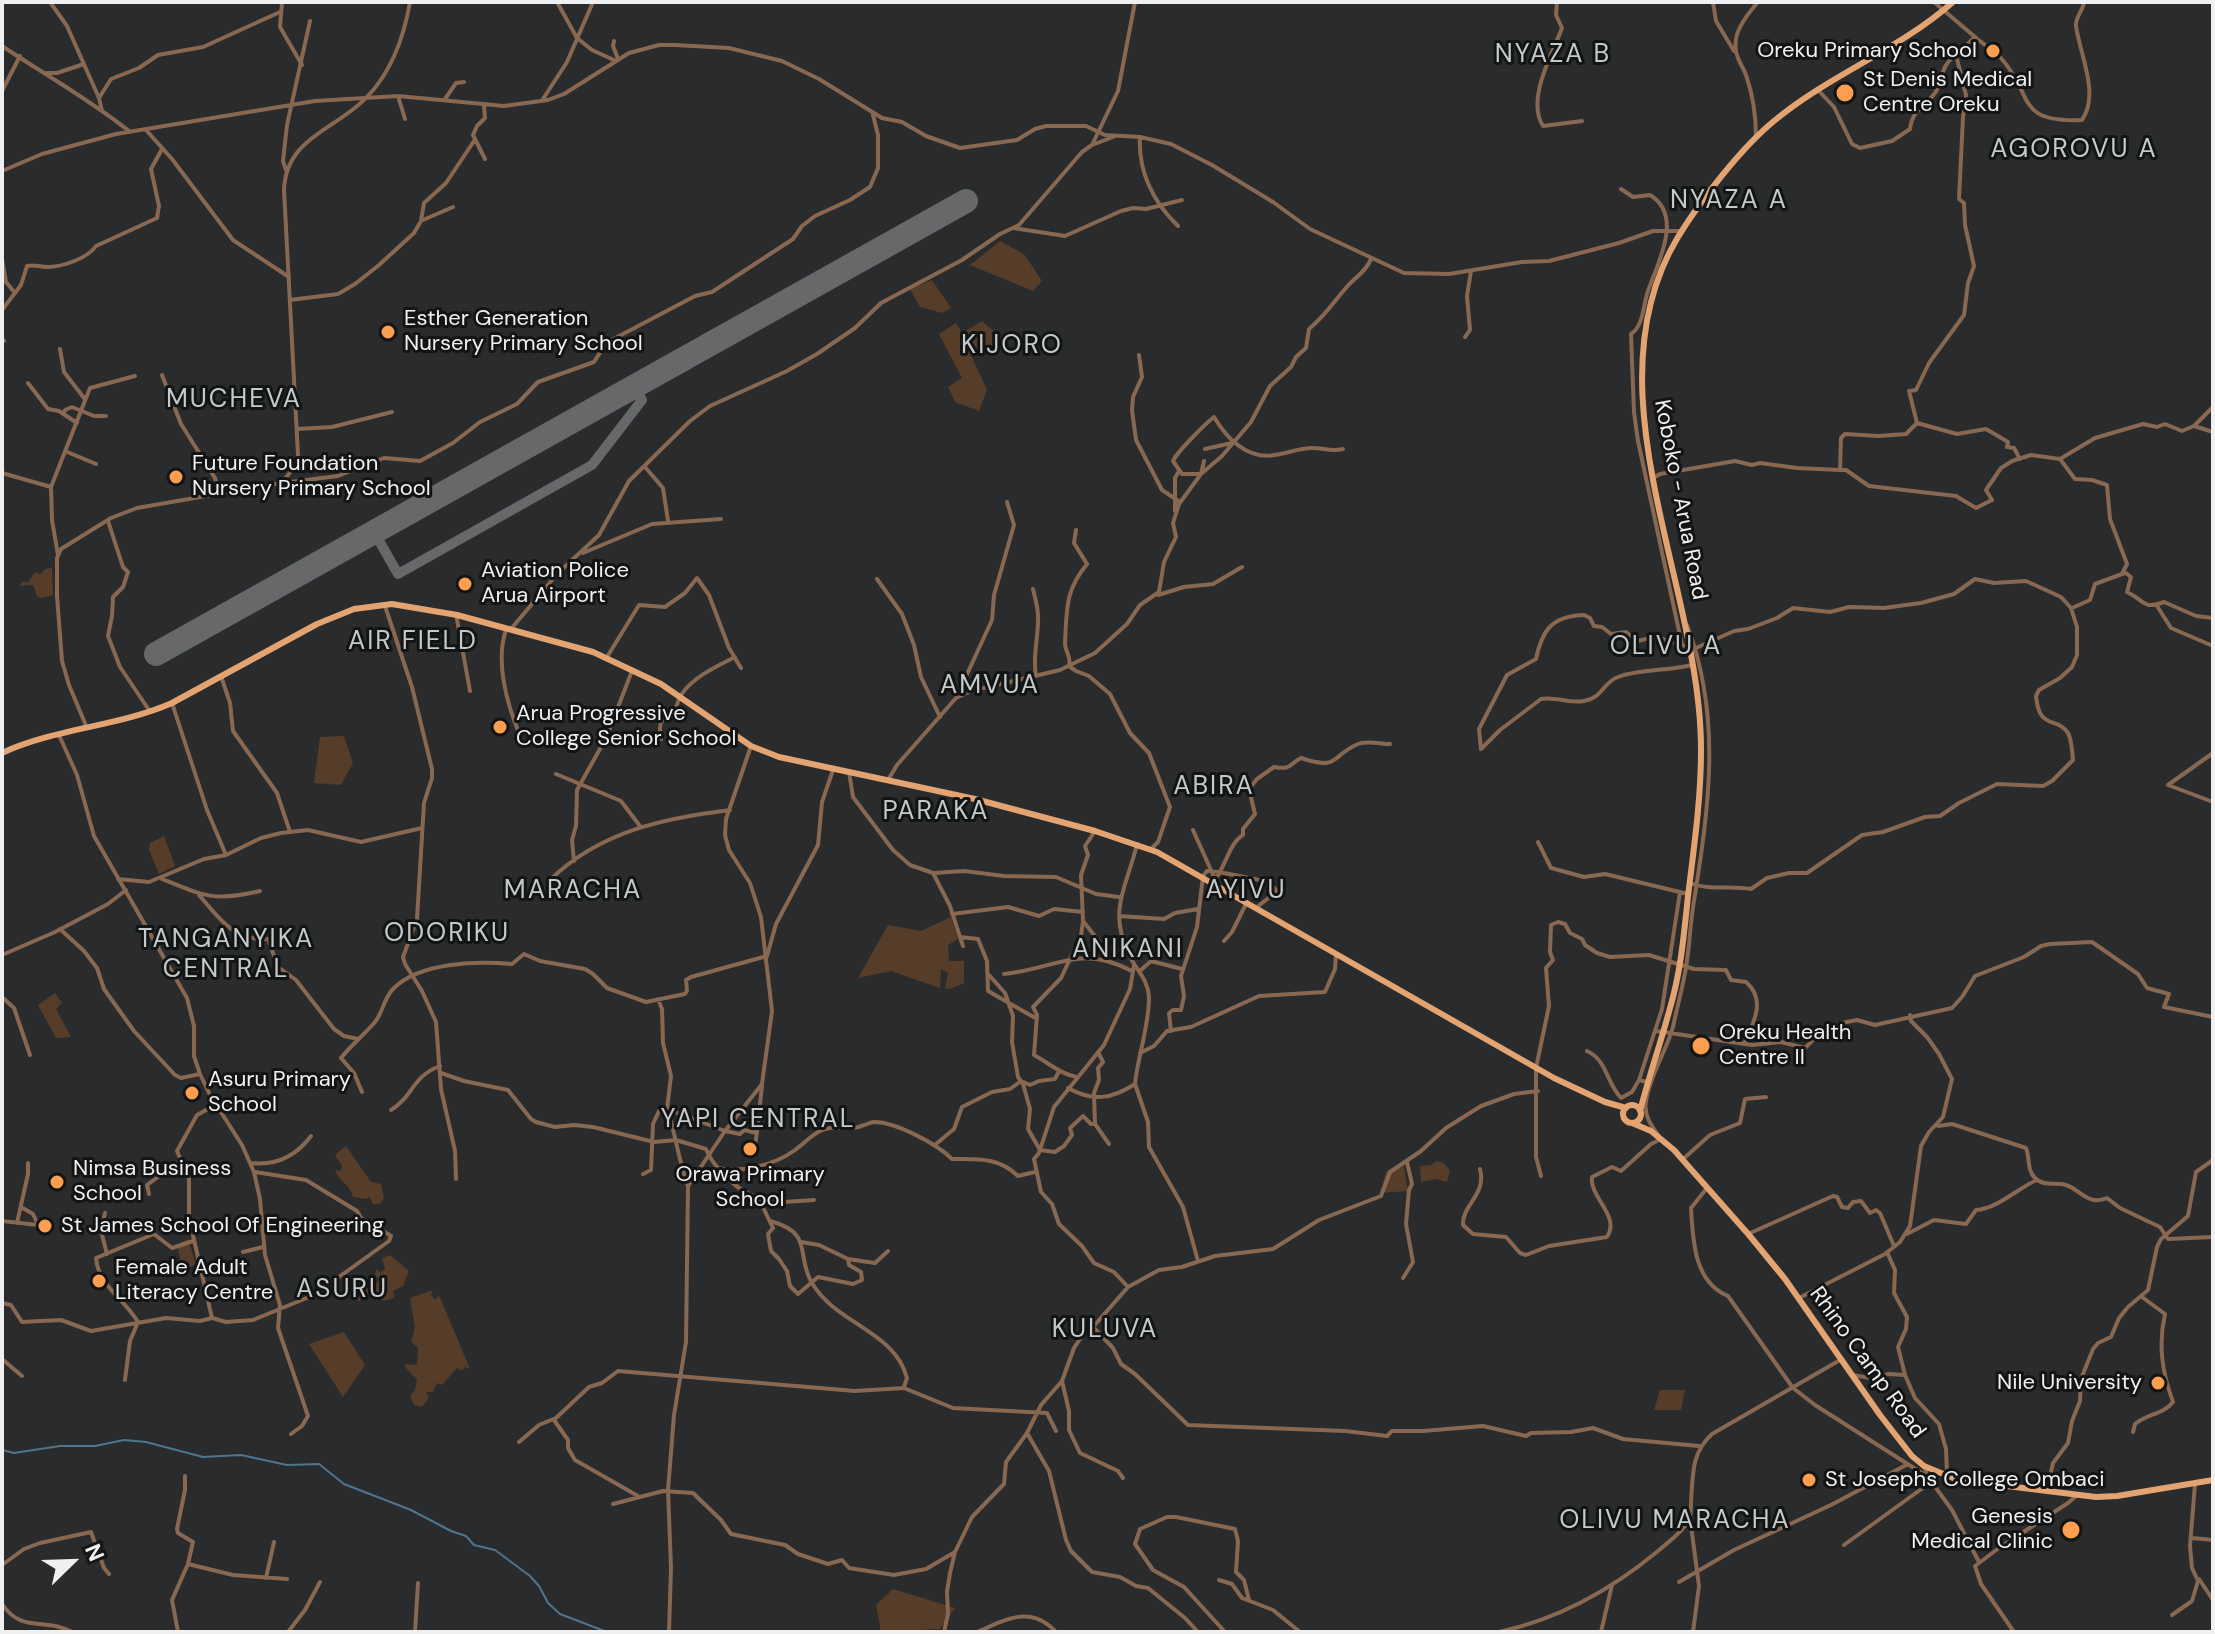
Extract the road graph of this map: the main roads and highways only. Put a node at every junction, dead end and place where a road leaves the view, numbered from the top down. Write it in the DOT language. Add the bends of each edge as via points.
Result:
graph roads {
  1 [pos="1953,2"];
  2 [pos="2,753"];
  3 [pos="1644,1082"];
  4 [pos="1605,1102"];
  5 [pos="1629,1107"];
  6 [pos="1640,1114"];
  7 [pos="1624,1118"];
  8 [pos="1632,1123"];
  9 [pos="1651,1131"];
  10 [pos="2213,1480"];
  1 -- 3 [label="main road, Koboko - Arua Road" via="1912,34 1818,90 1756,138 1682,231 1656,287 1643,347 1641,393 1689,647 1701,751 1682,966"];
  2 -- 4 [label="main road" via="58,733 150,713 336,615 384,604 456,614 607,657 680,696 751,746 779,757 975,799 1137,844 1214,881 1336,955"];
  3 -- 5 [label="main road, Koboko - Arua Road"];
  3 -- 6 [label="main road, Koboko - Arua Road"];
  4 -- 5 [label="main road"];
  4 -- 7 [label="main road, Rhino Camp Road"];
  5 -- 6 [label="main road, Rhino Camp Road"];
  5 -- 7 [label="main road"];
  6 -- 8 [label="main road"];
  6 -- 9 [label="main road, Rhino Camp Road"];
  7 -- 8 [label="main road, Rhino Camp Road"];
  8 -- 9 [label="main road, Rhino Camp Road"];
  9 -- 10 [label="main road, Rhino Camp Road" via="1748,1234 1899,1440 1924,1466 1947,1477 2077,1495 2117,1496"];
}
